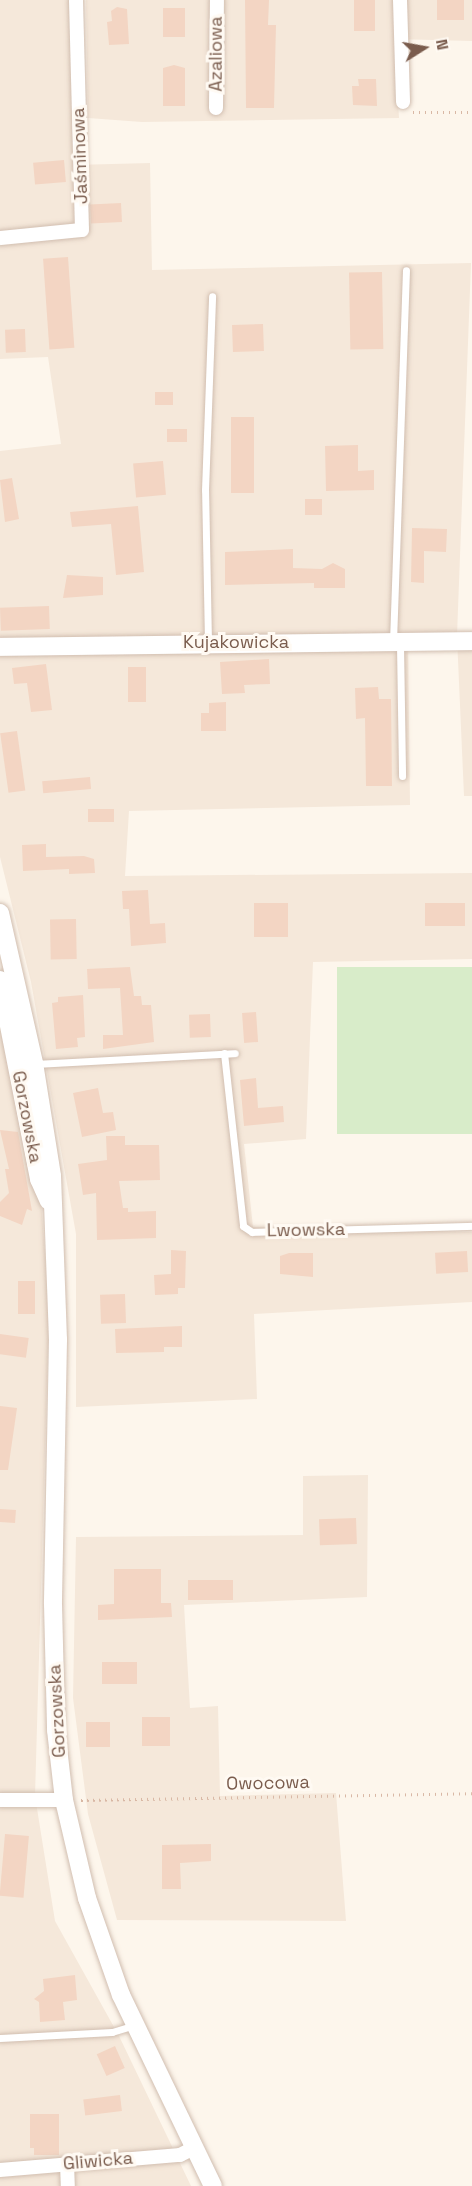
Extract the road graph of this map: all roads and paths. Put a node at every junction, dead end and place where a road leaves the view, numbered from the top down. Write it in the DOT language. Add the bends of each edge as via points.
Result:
graph roads {
  1 [pos="75,0"];
  2 [pos="217,0"];
  3 [pos="400,0"];
  4 [pos="404,102"];
  5 [pos="216,108"];
  6 [pos="472,112"];
  7 [pos="0,238"];
  8 [pos="406,270"];
  9 [pos="212,296"];
  10 [pos="472,641"];
  11 [pos="208,642"];
  12 [pos="397,643"];
  13 [pos="0,646"];
  14 [pos="402,776"];
  15 [pos="0,913"];
  16 [pos="5,990"];
  17 [pos="4,1015"];
  18 [pos="224,1053"];
  19 [pos="235,1053"];
  20 [pos="26,1065"];
  21 [pos="472,1227"];
  22 [pos="472,1793"];
  23 [pos="0,1800"];
  24 [pos="64,1800"];
  25 [pos="135,2025"];
  26 [pos="0,2038"];
  27 [pos="194,2148"];
  28 [pos="67,2163"];
  29 [pos="0,2170"];
  30 [pos="68,2186"];
  31 [pos="213,2186"];
  1 -- 7 [label="street, Jaśminowa" via="82,230"];
  2 -- 5 [label="street, Azaliowa"];
  3 -- 4 [label="street"];
  4 -- 6 [label="path" via="405,110 412,112"];
  8 -- 12 [label="lane"];
  9 -- 11 [label="lane" via="205,490"];
  10 -- 12 [label="main road, Kujakowicka"];
  11 -- 12 [label="main road, Kujakowicka"];
  11 -- 13 [label="main road, Kujakowicka"];
  12 -- 14 [label="lane"];
  15 -- 16 [label="main road"];
  16 -- 17 [label="main road"];
  16 -- 20 [label="main road, Gorzowska"];
  17 -- 20 [label="main road, Gorzowska"];
  18 -- 19 [label="lane"];
  18 -- 20 [label="lane"];
  18 -- 21 [label="lane, Lwowska" via="243,1226 252,1232"];
  20 -- 24 [label="main road, Gorzowska" via="52,1176 58,1340 53,1604 56,1719"];
  22 -- 24 [label="path, Owocowa"];
  23 -- 24 [label="street"];
  24 -- 25 [label="main road, Gorzowska" via="87,1898"];
  25 -- 26 [label="lane" via="112,2032"];
  25 -- 27 [label="main road, Gorzowska"];
  27 -- 28 [label="street, Gliwicka" via="180,2155"];
  27 -- 31 [label="main road, Gorzowska"];
  28 -- 29 [label="street, Gliwicka"];
  28 -- 30 [label="street"];
}
